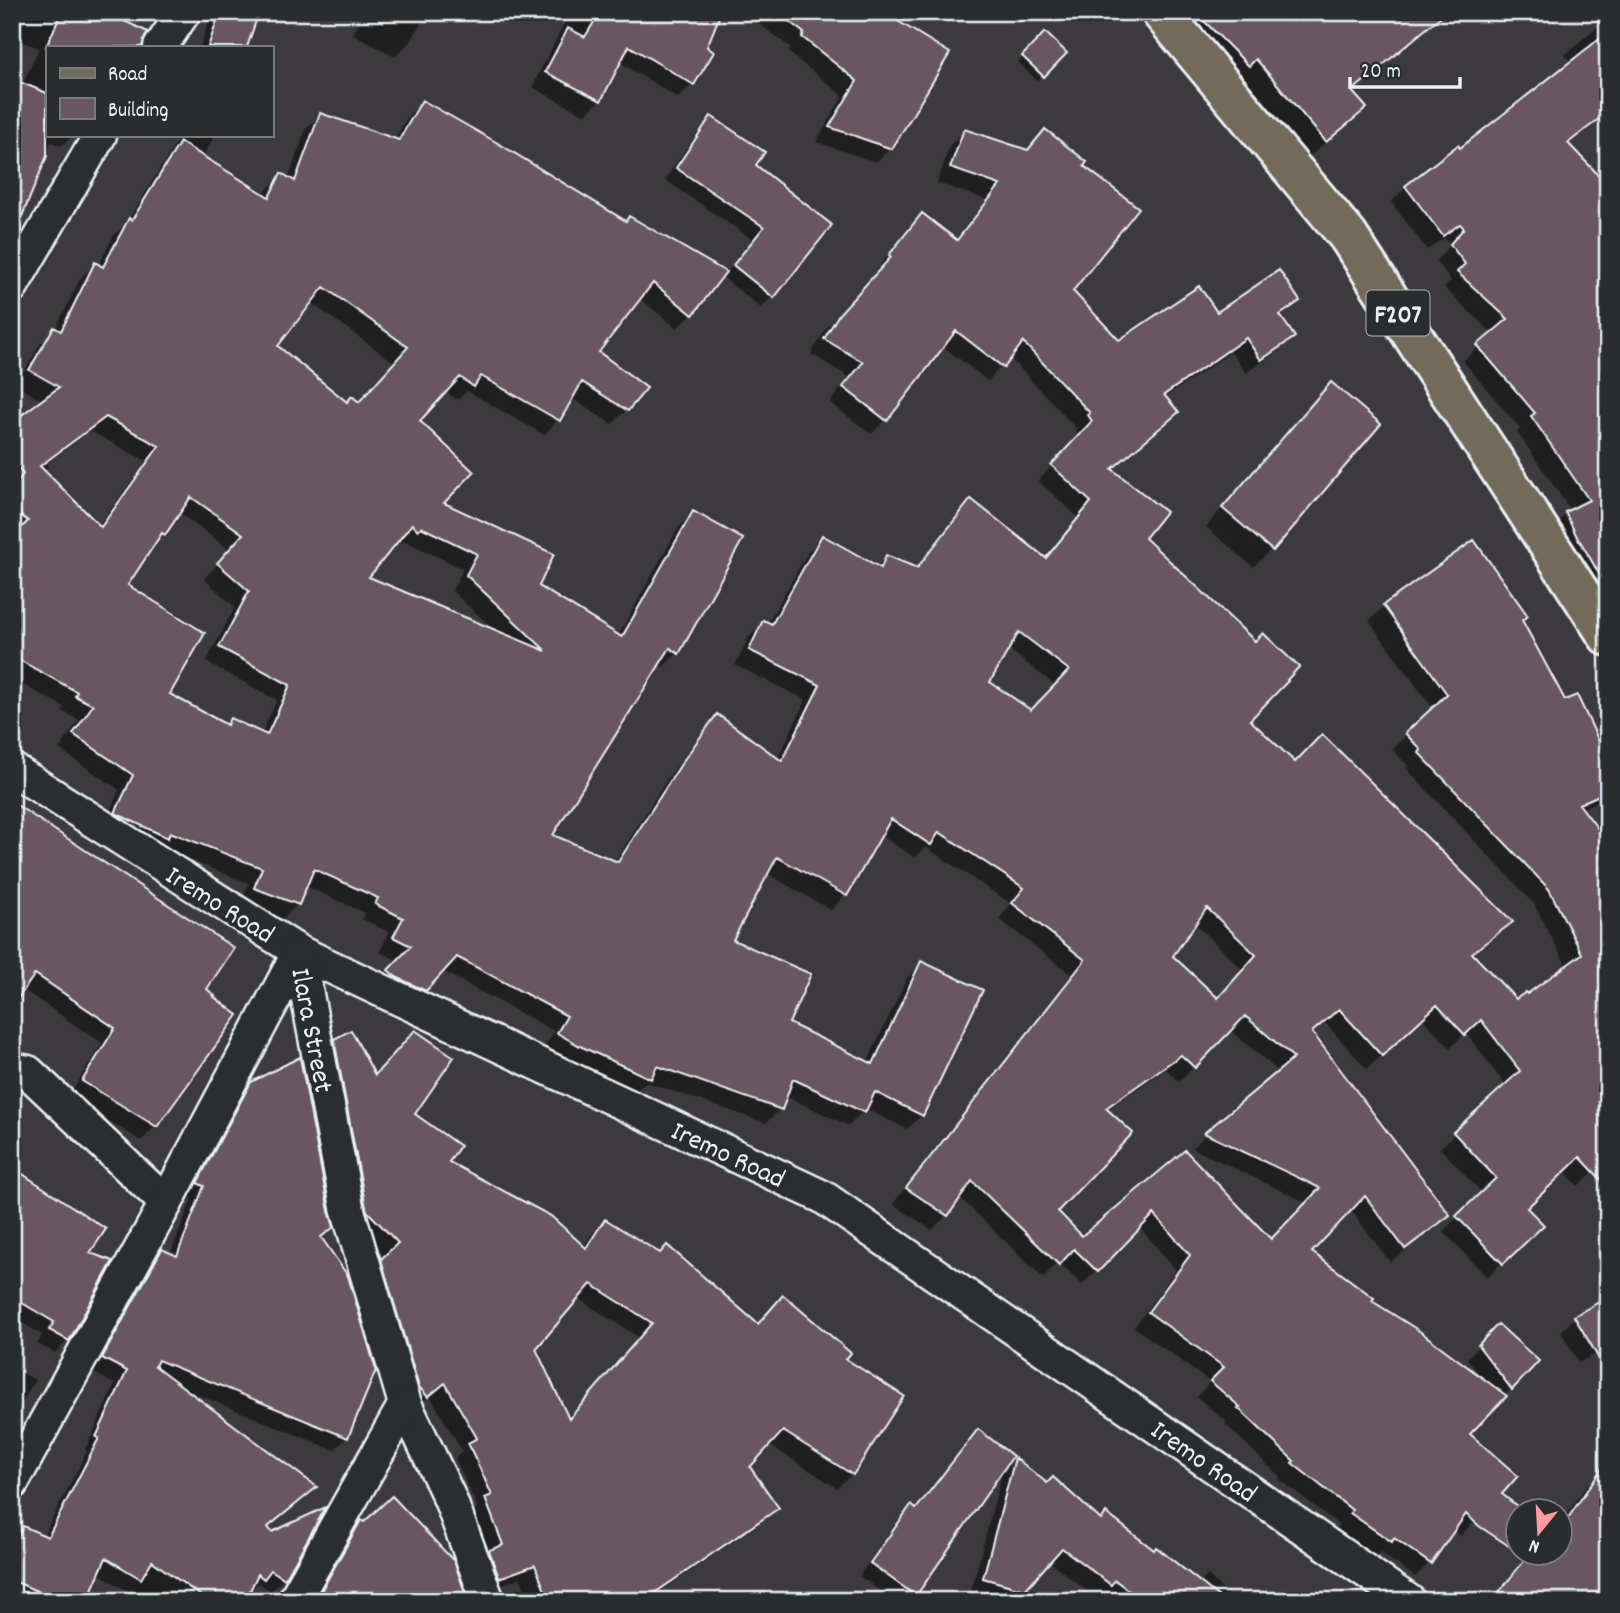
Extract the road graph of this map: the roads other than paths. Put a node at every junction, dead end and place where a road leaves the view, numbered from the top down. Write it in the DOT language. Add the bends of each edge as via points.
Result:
graph roads {
  1 [pos="184,12"];
  2 [pos="1161,12"];
  3 [pos="161,46"];
  4 [pos="99,136"];
  5 [pos="12,286"];
  6 [pos="1608,636"];
  7 [pos="12,769"];
  8 [pos="299,952"];
  9 [pos="12,1069"];
  10 [pos="166,1203"];
  11 [pos="405,1404"];
  12 [pos="12,1483"];
  13 [pos="294,1601"];
  14 [pos="488,1601"];
  15 [pos="1409,1601"];
  1 -- 3 [label="street"];
  2 -- 6 [label="main road, F207" via="1348,236"];
  4 -- 5 [label="street"];
  7 -- 8 [label="street, Iremo Road"];
  8 -- 10 [label="street, Ilara Street"];
  8 -- 11 [label="street, Ilara Street" via="348,1207"];
  8 -- 15 [label="street, Iremo Road" via="823,1197"];
  9 -- 10 [label="street" via="28,1072"];
  10 -- 12 [label="street, Ilara Street"];
  11 -- 13 [label="street"];
  11 -- 14 [label="street, Ilara Street" via="450,1499"];
}
